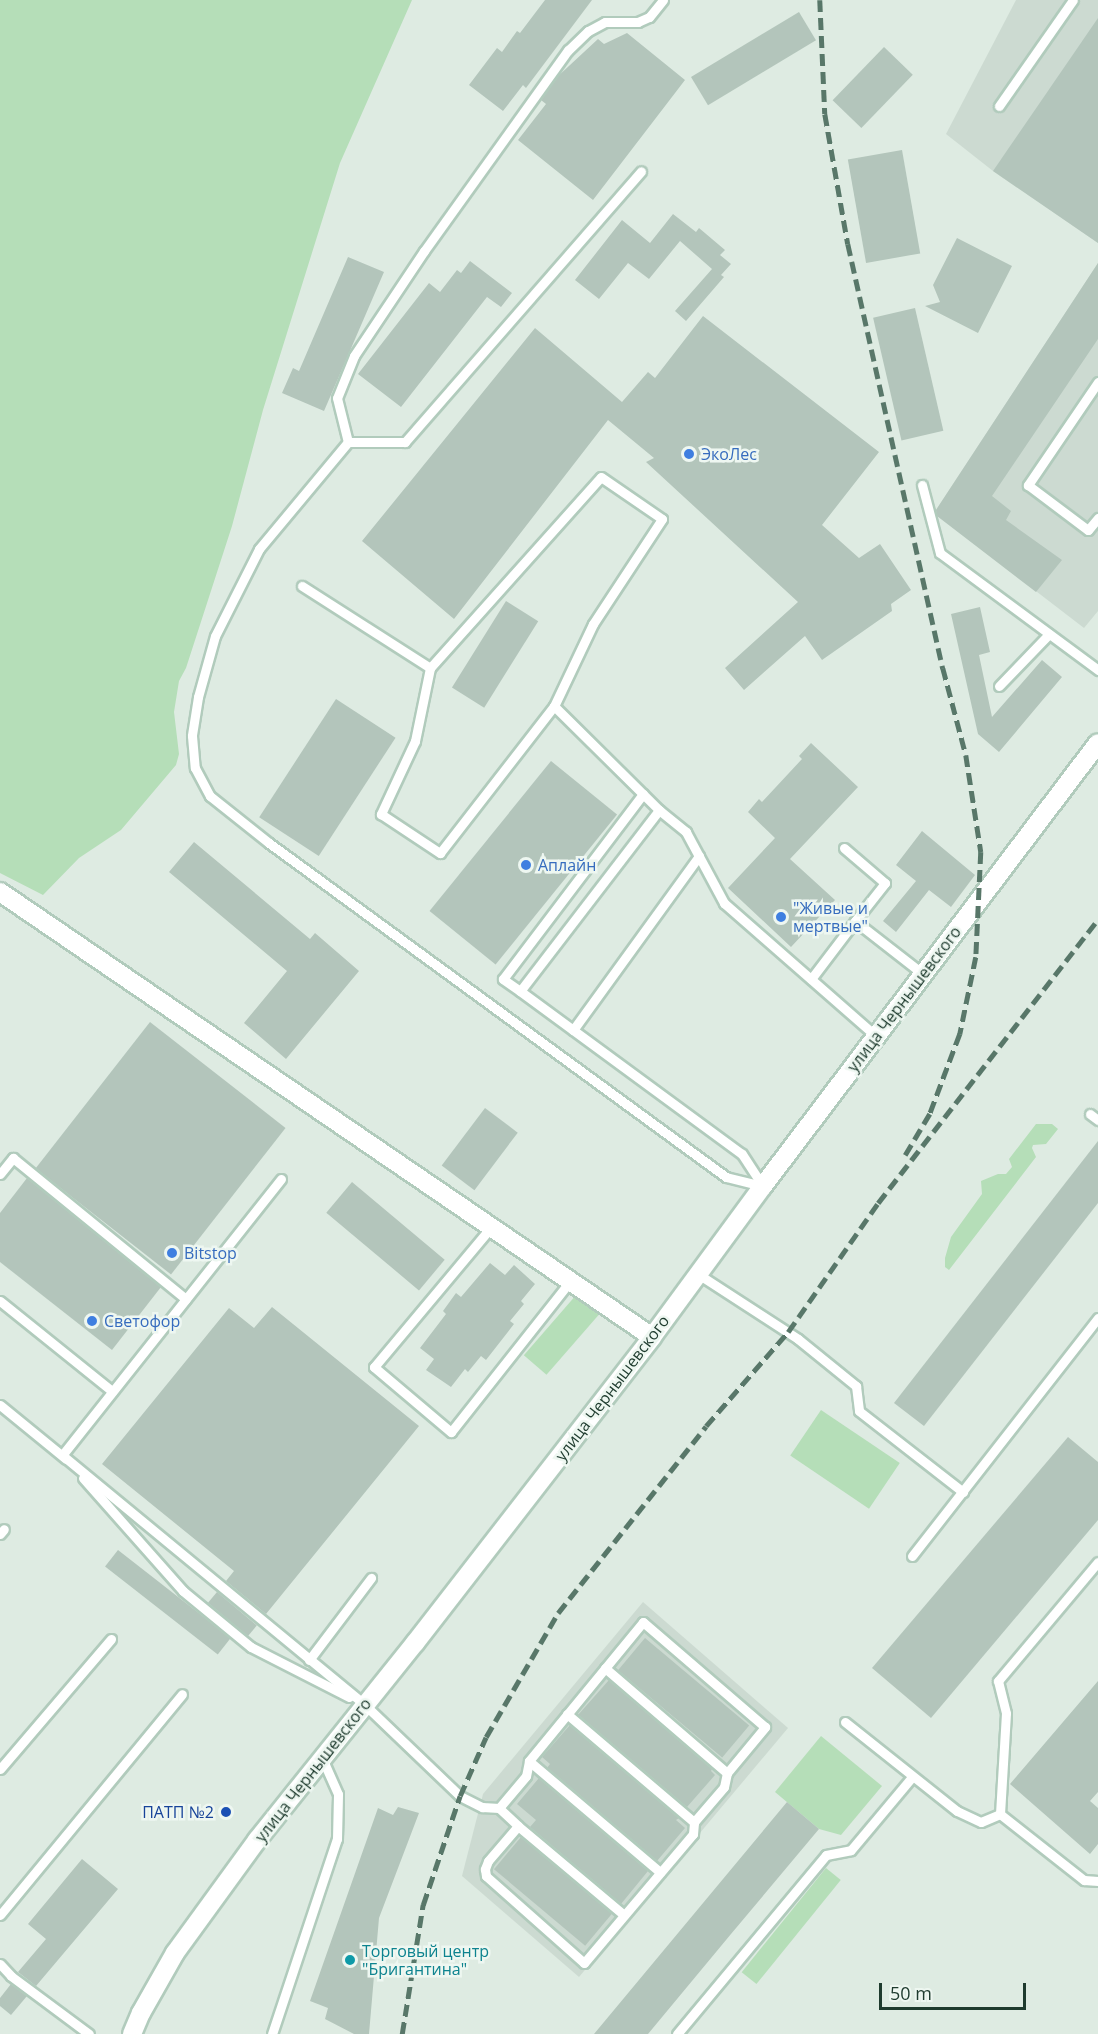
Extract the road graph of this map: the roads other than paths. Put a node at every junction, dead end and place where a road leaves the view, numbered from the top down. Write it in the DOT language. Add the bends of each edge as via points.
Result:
graph roads {
  1 [pos="663,0"];
  2 [pos="1073,0"];
  3 [pos="999,106"];
  4 [pos="641,171"];
  5 [pos="1098,382"];
  6 [pos="348,442"];
  7 [pos="922,485"];
  8 [pos="1098,518"];
  9 [pos="302,585"];
  10 [pos="1049,634"];
  11 [pos="430,668"];
  12 [pos="1098,670"];
  13 [pos="999,686"];
  14 [pos="554,706"];
  15 [pos="1098,743"];
  16 [pos="643,794"];
  17 [pos="659,810"];
  18 [pos="844,848"];
  19 [pos="699,856"];
  20 [pos="0,892"];
  21 [pos="855,921"];
  22 [pos="923,974"];
  23 [pos="811,979"];
  24 [pos="520,991"];
  25 [pos="573,1030"];
  26 [pos="876,1036"];
  27 [pos="0,1174"];
  28 [pos="281,1179"];
  29 [pos="763,1186"];
  30 [pos="492,1226"];
  31 [pos="698,1274"];
  32 [pos="571,1280"];
  33 [pos="186,1299"];
  34 [pos="0,1301"];
  35 [pos="1098,1318"];
  36 [pos="652,1337"];
  37 [pos="112,1391"];
  38 [pos="0,1405"];
  39 [pos="62,1455"];
  40 [pos="963,1492"];
  41 [pos="912,1556"];
  42 [pos="1098,1562"];
  43 [pos="371,1578"];
  44 [pos="111,1639"];
  45 [pos="309,1660"];
  46 [pos="605,1668"];
  47 [pos="182,1694"];
  48 [pos="365,1705"];
  49 [pos="567,1714"];
  50 [pos="845,1722"];
  51 [pos="322,1758"];
  52 [pos="529,1761"];
  53 [pos="0,1769"];
  54 [pos="727,1773"];
  55 [pos="912,1777"];
  56 [pos="499,1808"];
  57 [pos="1000,1814"];
  58 [pos="694,1822"];
  59 [pos="518,1826"];
  60 [pos="660,1872"];
  61 [pos="1098,1881"];
  62 [pos="0,1915"];
  63 [pos="624,1915"];
  64 [pos="0,1964"];
  65 [pos="89,2034"];
  66 [pos="132,2034"];
  67 [pos="272,2034"];
  68 [pos="677,2034"];
  1 -- 6 [label="lane" via="638,22 605,22 588,31 537,90 354,356 337,398"];
  2 -- 3 [label="lane"];
  4 -- 6 [label="lane" via="405,442"];
  5 -- 8 [label="lane" via="1028,485 1088,530"];
  6 -- 29 [label="lane" via="259,549 215,636 192,736 195,768 210,796 726,1177"];
  7 -- 10 [label="lane" via="940,553"];
  9 -- 11 [label="lane"];
  10 -- 12 [label="lane"];
  10 -- 13 [label="lane"];
  11 -- 14 [label="lane" via="415,741 381,814 440,853"];
  11 -- 14 [label="lane" via="601,477 662,519 593,624"];
  14 -- 16 [label="lane"];
  15 -- 22 [label="main road, улица Чернышевского"];
  16 -- 17 [label="lane"];
  16 -- 24 [label="lane" via="503,979"];
  17 -- 19 [label="lane" via="686,832"];
  17 -- 24 [label="lane"];
  18 -- 21 [label="lane" via="885,883"];
  19 -- 23 [label="lane" via="724,903"];
  19 -- 25 [label="lane"];
  20 -- 30 [label="main road"];
  21 -- 22 [label="lane"];
  21 -- 23 [label="lane"];
  22 -- 26 [label="main road, улица Чернышевского"];
  23 -- 26 [label="lane"];
  24 -- 25 [label="lane"];
  25 -- 29 [label="lane" via="742,1154"];
  26 -- 29 [label="main road, улица Чернышевского"];
  27 -- 33 [label="lane" via="13,1158"];
  28 -- 33 [label="lane"];
  29 -- 31 [label="main road, улица Чернышевского"];
  30 -- 32 [label="main road"];
  30 -- 32 [label="lane" via="374,1367 451,1432"];
  31 -- 36 [label="main road, улица Чернышевского"];
  31 -- 40 [label="lane" via="793,1335 856,1386 859,1411"];
  32 -- 36 [label="main road"];
  33 -- 37 [label="lane"];
  34 -- 37 [label="lane"];
  35 -- 40 [label="lane"];
  36 -- 48 [label="main road, улица Чернышевского"];
  37 -- 39 [label="lane"];
  38 -- 39 [label="lane"];
  39 -- 45 [label="lane"];
  39 -- 48 [label="lane" via="183,1591 251,1647"];
  40 -- 41 [label="lane"];
  42 -- 57 [label="lane" via="998,1681 1006,1713"];
  43 -- 45 [label="lane"];
  44 -- 53 [label="lane"];
  45 -- 48 [label="lane"];
  46 -- 49 [label="lane"];
  46 -- 54 [label="lane"];
  46 -- 54 [label="lane" via="643,1623 765,1727"];
  47 -- 62 [label="lane"];
  48 -- 51 [label="main road, улица Чернышевского"];
  48 -- 56 [label="lane" via="460,1796 482,1807"];
  49 -- 52 [label="lane"];
  49 -- 58 [label="lane"];
  50 -- 55 [label="lane"];
  51 -- 66 [label="main road, улица Чернышевского" via="175,1953"];
  51 -- 67 [label="lane" via="338,1794 338,1839"];
  52 -- 56 [label="lane" via="526,1776"];
  52 -- 60 [label="lane"];
  54 -- 58 [label="lane" via="724,1787"];
  55 -- 57 [label="lane" via="957,1810 981,1822"];
  55 -- 68 [label="lane" via="851,1850 826,1855"];
  56 -- 59 [label="lane"];
  57 -- 61 [label="lane" via="1084,1880"];
  58 -- 60 [label="lane" via="693,1833"];
  59 -- 63 [label="lane"];
  59 -- 63 [label="lane" via="488,1861 486,1876 584,1963"];
  60 -- 63 [label="lane"];
  64 -- 65 [label="lane"];
}
